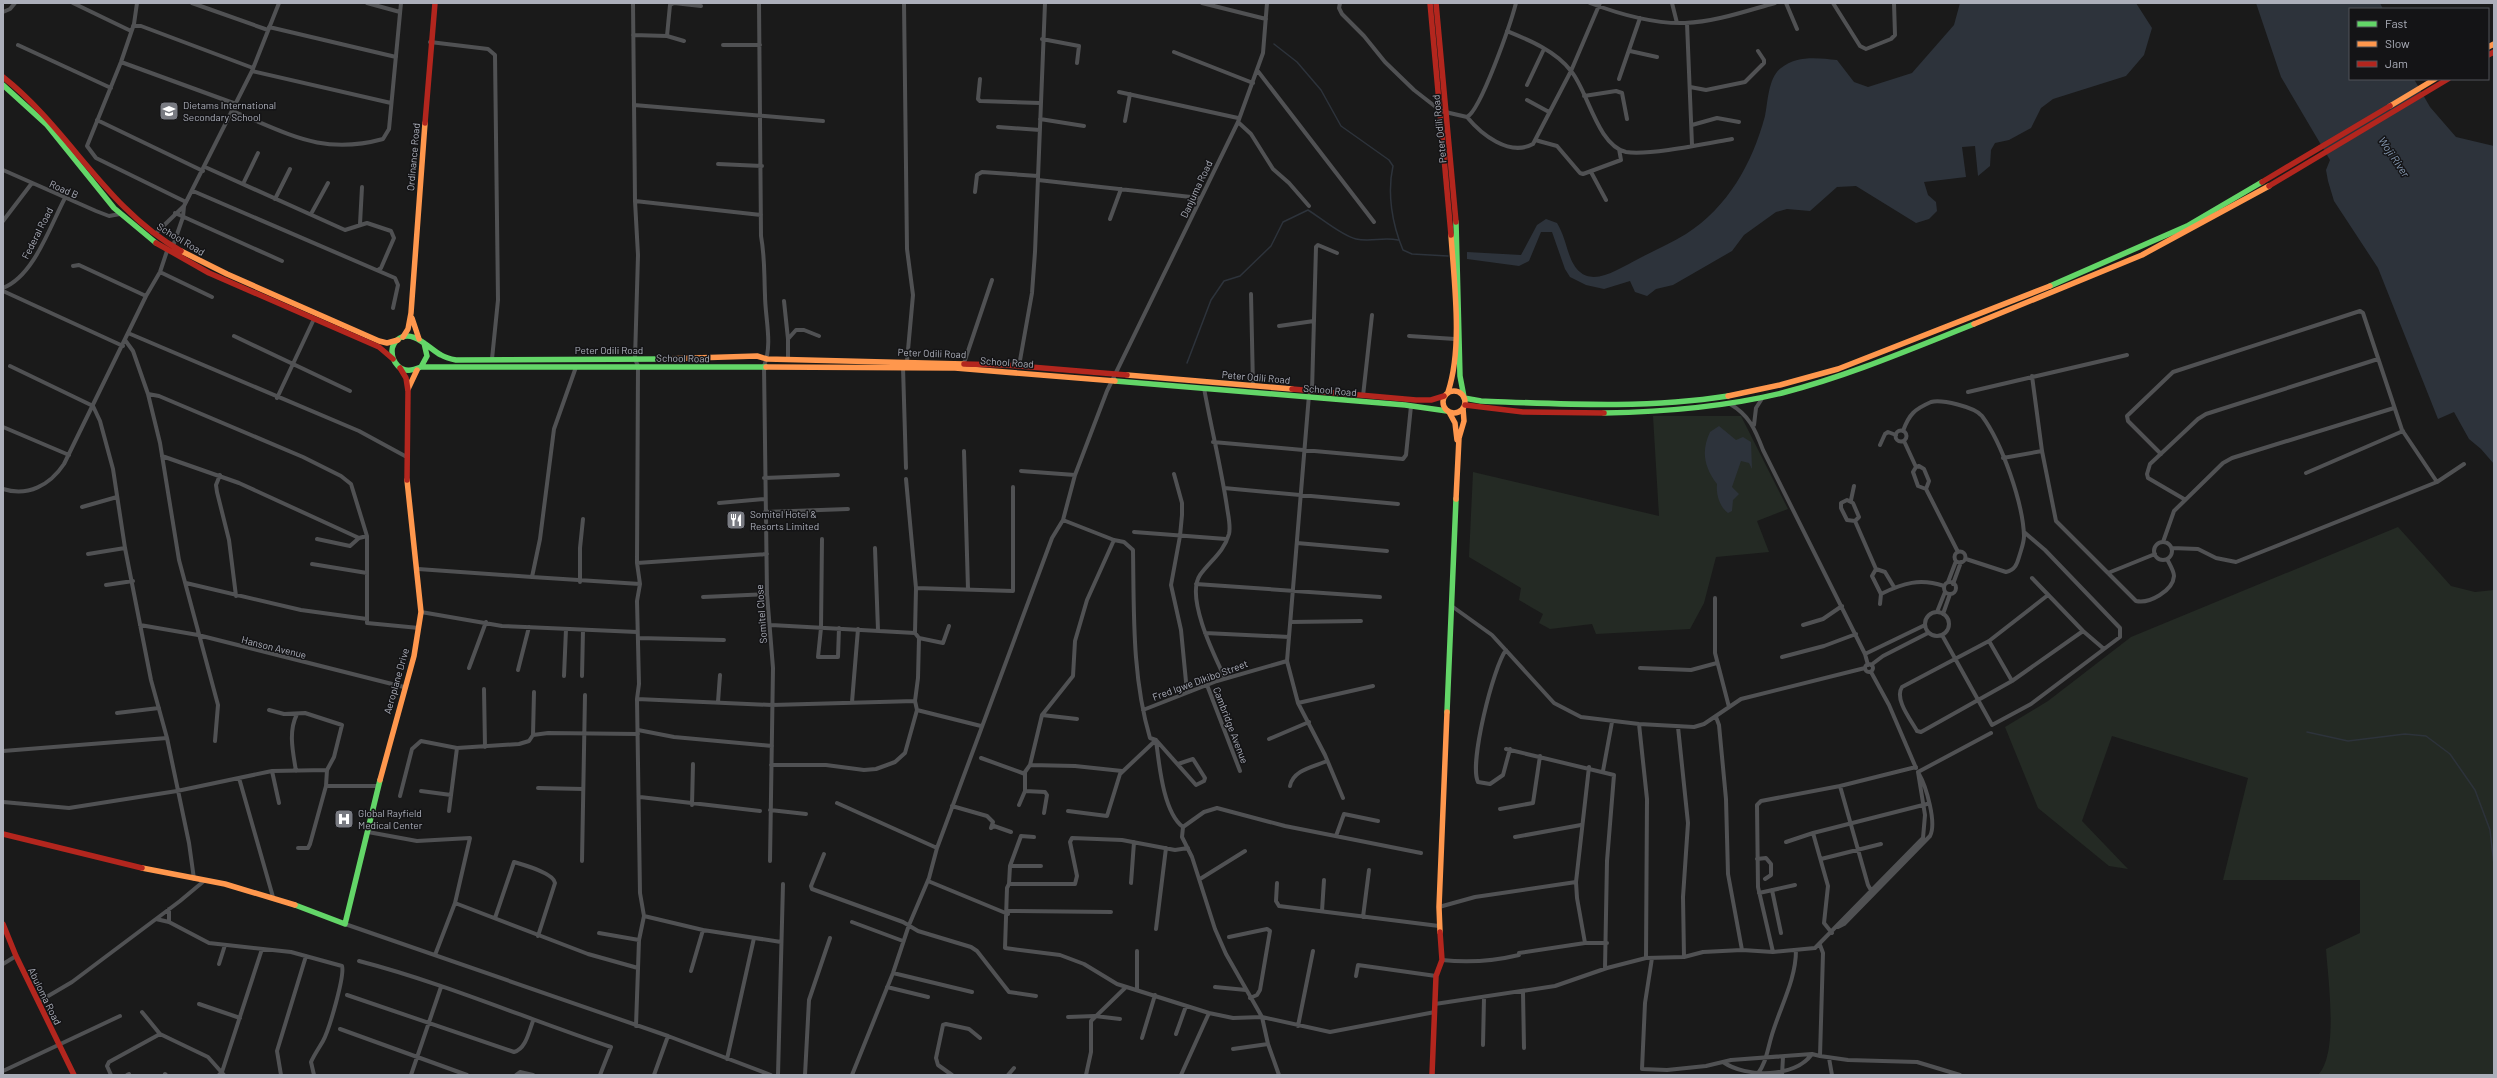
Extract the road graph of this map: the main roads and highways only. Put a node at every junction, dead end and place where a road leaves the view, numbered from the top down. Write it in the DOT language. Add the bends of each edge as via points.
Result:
graph roads {
  1 [pos="435,3"];
  2 [pos="1430,3"];
  3 [pos="1436,3"];
  4 [pos="3,77"];
  5 [pos="2433,80"];
  6 [pos="2446,80"];
  7 [pos="3,85"];
  8 [pos="1444,112"];
  9 [pos="2312,156"];
  10 [pos="411,313"];
  11 [pos="402,338"];
  12 [pos="421,341"];
  13 [pos="393,360"];
  14 [pos="905,364"];
  15 [pos="400,368"];
  16 [pos="419,369"];
  17 [pos="1115,377"];
  18 [pos="408,391"];
  19 [pos="1310,393"];
  20 [pos="1446,394"];
  21 [pos="1464,402"];
  22 [pos="1448,412"];
  23 [pos="1460,446"];
  24 [pos="3,834"];
  25 [pos="3,924"];
  26 [pos="74,1075"];
  27 [pos="1432,1075"];
  1 -- 10 [label="main road, Ordinance Road"];
  2 -- 8 [label="main road, Peter Odili Road"];
  3 -- 8 [label="main road, Peter Odili Road"];
  4 -- 11 [label="main road, School Road" via="41,109 116,200 173,246 214,268 379,341 391,342"];
  5 -- 9 [label="main road"];
  6 -- 9 [label="main road"];
  7 -- 13 [label="main road, School Road" via="47,125 120,214 167,251 209,273 379,347"];
  8 -- 20 [label="main road, Peter Odili Road" via="1455,339 1454,373"];
  8 -- 21 [label="main road, Peter Odili Road" via="1456,210 1460,376"];
  9 -- 21 [label="main road" via="2220,208 2119,258 1864,359 1810,377 1726,396 1645,404"];
  9 -- 21 [label="main road" via="2196,227 2131,261 1841,375 1730,404 1672,410 1599,413 1524,412"];
  10 -- 11 [label="main road" via="408,329"];
  10 -- 12 [label="main road"];
  11 -- 12 [label="main road"];
  11 -- 13 [label="main road" via="394,346"];
  12 -- 14 [label="main road, Peter Odili Road" via="444,358 709,359 757,356"];
  12 -- 16 [label="main road" via="427,356"];
  13 -- 15 [label="main road"];
  14 -- 16 [label="main road, School Road"];
  14 -- 17 [label="main road, School Road"];
  14 -- 17 [label="main road, Peter Odili Road" via="964,363 1019,366"];
  15 -- 16 [label="main road" via="411,371"];
  15 -- 18 [label="main road" via="406,378"];
  16 -- 18 [label="main road"];
  17 -- 19 [label="main road, Peter Odili Road" via="1253,386"];
  17 -- 19 [label="main road, School Road" via="1204,387"];
  18 -- 24 [label="main road, Aeroplane Drive" via="408,506 418,569 421,612 414,656 345,924 273,897"];
  19 -- 20 [label="main road, Peter Odili Road" via="1425,400"];
  19 -- 22 [label="main road, School Road"];
  20 -- 21 [label="main road" via="1456,391"];
  20 -- 22 [label="main road" via="1442,403"];
  21 -- 22 [label="main road" via="1457,413"];
  21 -- 23 [label="main road, Peter Odili Road"];
  22 -- 23 [label="main road" via="1455,423"];
  23 -- 27 [label="main road" via="1439,907 1442,960 1436,976"];
  25 -- 26 [label="main road, Abuloma Road"];
}
